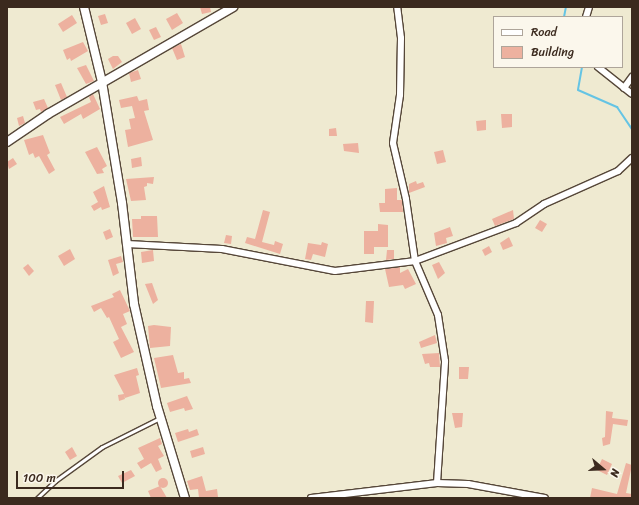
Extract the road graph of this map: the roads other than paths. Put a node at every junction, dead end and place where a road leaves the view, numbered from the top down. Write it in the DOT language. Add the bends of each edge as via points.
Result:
graph roads {
  1 [pos="84,7"];
  2 [pos="233,7"];
  3 [pos="398,7"];
  4 [pos="599,68"];
  5 [pos="632,77"];
  6 [pos="102,82"];
  7 [pos="624,88"];
  8 [pos="632,94"];
  9 [pos="7,142"];
  10 [pos="632,158"];
  11 [pos="127,244"];
  12 [pos="415,261"];
  13 [pos="160,418"];
  14 [pos="437,483"];
  15 [pos="36,498"];
  16 [pos="186,498"];
  17 [pos="311,498"];
  18 [pos="545,498"];
  1 -- 6 [label="street"];
  2 -- 6 [label="street"];
  3 -- 12 [label="street" via="401,38 400,95 393,144 406,199"];
  4 -- 7 [label="street"];
  5 -- 7 [label="street"];
  6 -- 9 [label="street"];
  6 -- 11 [label="street"];
  7 -- 8 [label="street"];
  10 -- 12 [label="street" via="618,171 544,204 516,223"];
  11 -- 12 [label="street" via="222,249 336,271"];
  11 -- 13 [label="street" via="134,304"];
  12 -- 14 [label="street" via="438,315 446,360"];
  13 -- 15 [label="lane" via="102,447"];
  13 -- 16 [label="street"];
  14 -- 17 [label="street"];
  14 -- 18 [label="street" via="468,484"];
}
